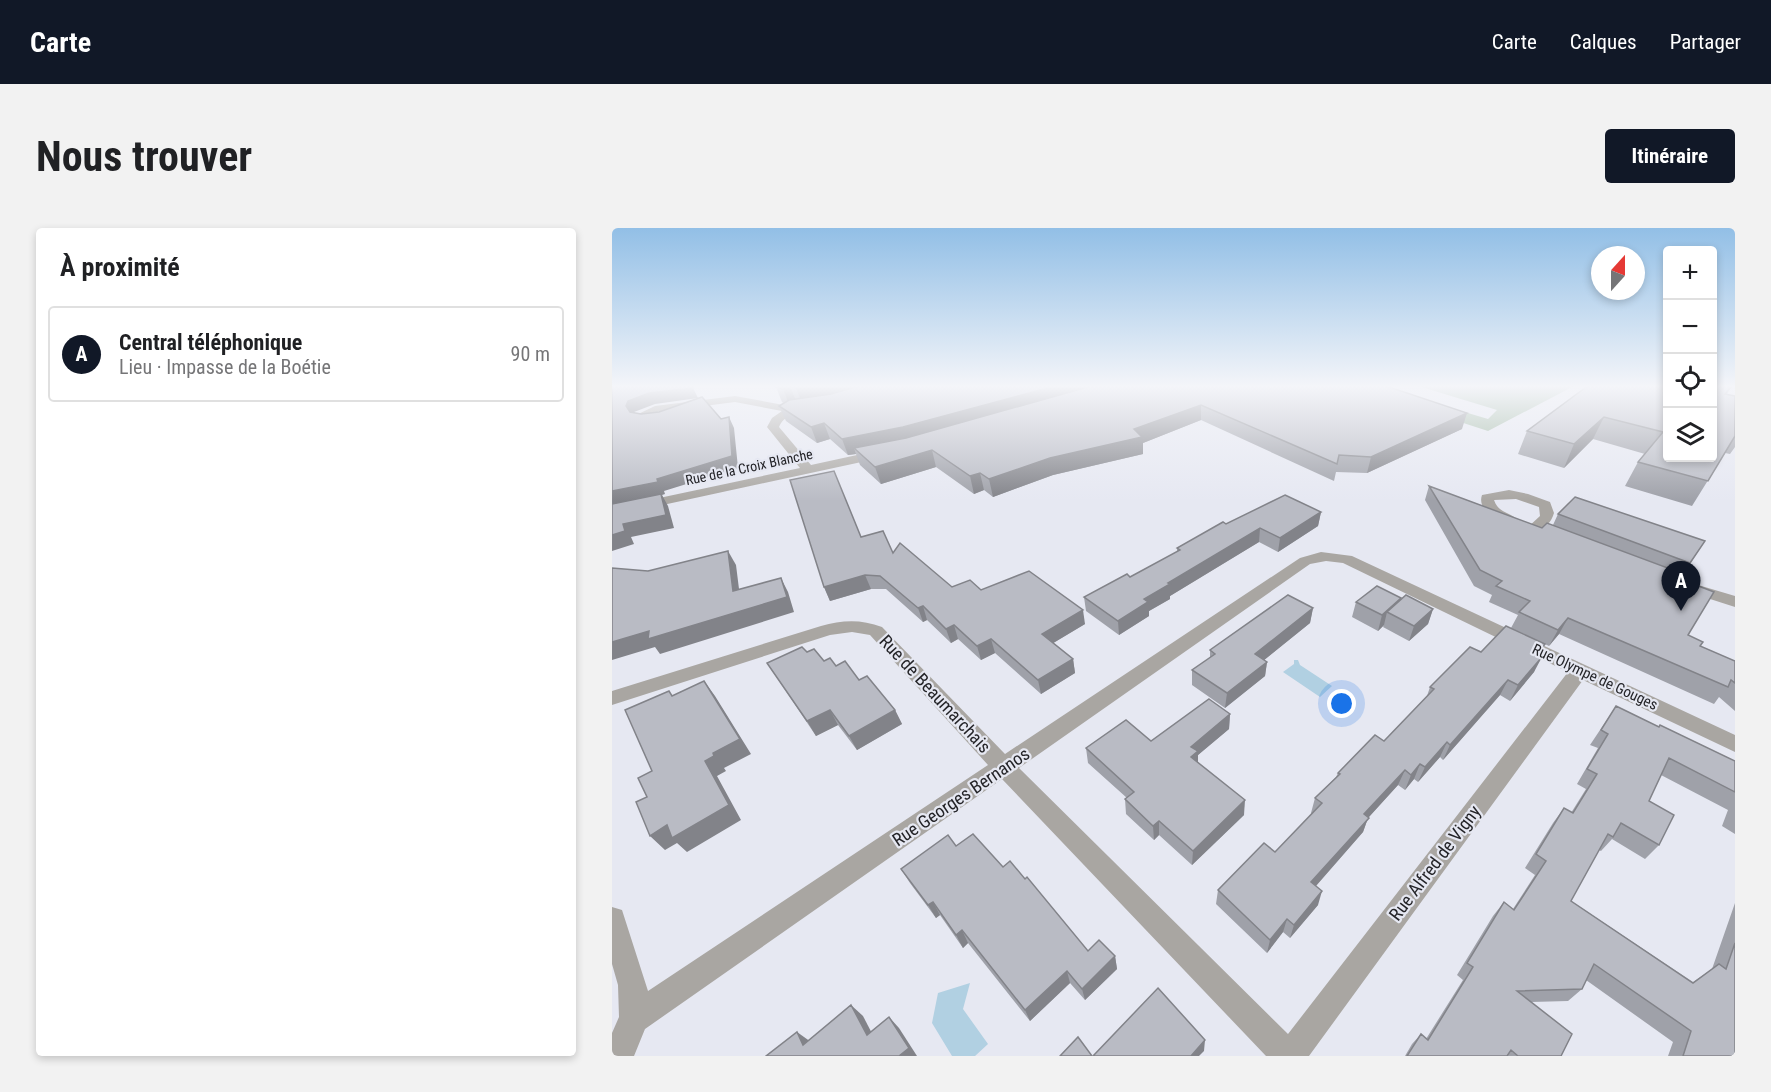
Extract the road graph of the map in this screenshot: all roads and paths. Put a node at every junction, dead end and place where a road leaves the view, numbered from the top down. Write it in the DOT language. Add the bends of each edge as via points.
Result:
graph roads {
  1 [pos="774,424"];
  2 [pos="889,452"];
  3 [pos="807,470"];
  4 [pos="612,512"];
  5 [pos="1534,528"];
  6 [pos="1556,536"];
  7 [pos="1324,556"];
  8 [pos="1676,582"];
  9 [pos="1735,602"];
  10 [pos="1580,670"];
  11 [pos="612,698"];
  12 [pos="1735,744"];
  13 [pos="1004,767"];
  14 [pos="612,920"];
  15 [pos="634,1018"];
  16 [pos="618,1056"];
  17 [pos="1289,1056"];
  1 -- 3 [label="street" via="773,427"];
  2 -- 3 [label="street, Rue de la Croix Blanche"];
  3 -- 4 [label="street, Rue de la Croix Blanche"];
  5 -- 6 [label="street"];
  7 -- 10 [label="street, Rue Olympe de Gouges" via="1347,560"];
  7 -- 13 [label="street, Rue Georges Bernanos" via="1305,561"];
  8 -- 9 [label="street"];
  10 -- 12 [label="street, Rue Olympe de Gouges"];
  10 -- 17 [label="street, Rue Alfred de Vigny"];
  11 -- 13 [label="street, Rue de Beaumarchais" via="827,630 866,627 876,631"];
  13 -- 15 [label="street, Rue Georges Bernanos"];
  13 -- 17 [label="street, Rue de Beaumarchais"];
  14 -- 15 [label="street" via="633,985"];
  15 -- 16 [label="street"];
}
